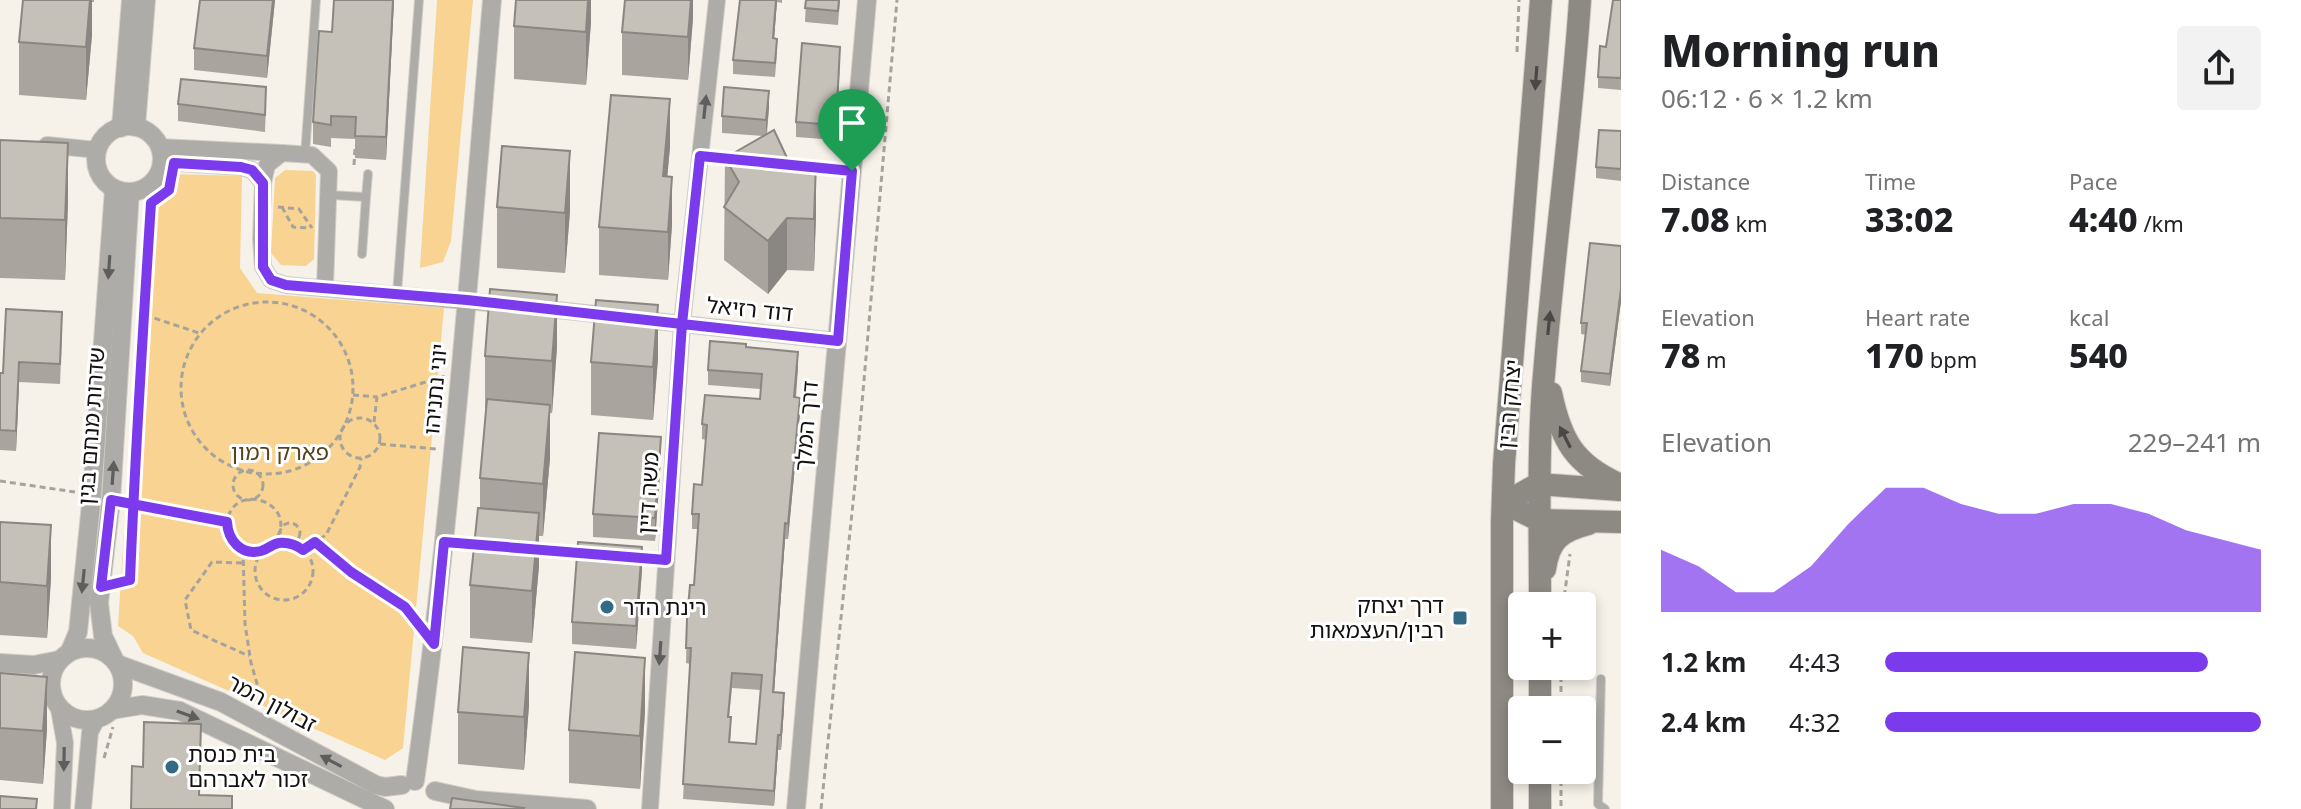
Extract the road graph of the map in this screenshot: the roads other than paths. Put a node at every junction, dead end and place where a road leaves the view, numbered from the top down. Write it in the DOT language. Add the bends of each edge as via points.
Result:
graph roads {
  1 [pos="131,0"];
  2 [pos="146,0"];
  3 [pos="316,0"];
  4 [pos="419,0"];
  5 [pos="492,0"];
  6 [pos="717,0"];
  7 [pos="867,0"];
  8 [pos="1541,0"];
  9 [pos="1580,0"];
  10 [pos="128,128"];
  11 [pos="28,143"];
  12 [pos="97,150"];
  13 [pos="282,153"];
  14 [pos="305,155"];
  15 [pos="165,158"];
  16 [pos="368,174"];
  17 [pos="263,183"];
  18 [pos="122,190"];
  19 [pos="328,195"];
  20 [pos="366,197"];
  21 [pos="362,254"];
  22 [pos="325,287"];
  23 [pos="397,294"];
  24 [pos="467,300"];
  25 [pos="682,324"];
  26 [pos="838,341"];
  27 [pos="1544,364"];
  28 [pos="1538,484"];
  29 [pos="1621,488"];
  30 [pos="1504,503"];
  31 [pos="1538,520"];
  32 [pos="1612,521"];
  33 [pos="1540,592"];
  34 [pos="1542,592"];
  35 [pos="64,656"];
  36 [pos="115,662"];
  37 [pos="0,663"];
  38 [pos="1601,679"];
  39 [pos="30,694"];
  40 [pos="57,706"];
  41 [pos="113,711"];
  42 [pos="408,783"];
  43 [pos="1540,784"];
  44 [pos="437,800"];
  45 [pos="62,809"];
  46 [pos="83,809"];
  47 [pos="385,809"];
  48 [pos="393,809"];
  49 [pos="587,809"];
  50 [pos="650,809"];
  51 [pos="796,809"];
  52 [pos="1502,809"];
  53 [pos="1540,809"];
  54 [pos="1605,809"];
  1 -- 10 [label="street"];
  2 -- 10 [label="street"];
  3 -- 14 [label="lane"];
  4 -- 23 [label="lane"];
  5 -- 24 [label="street, יוני נתניהו"];
  25 -- 6 [label="street, משה דיין, one-way"];
  7 -- 26 [label="street, דרך המלך"];
  8 -- 30 [label="main road, יצחק רבין, one-way"];
  27 -- 9 [label="main road, יצחק רבין, one-way"];
  10 -- 12 [label="street" via="111,132"];
  10 -- 15 [label="street" via="146,131"];
  11 -- 12 [label="street"];
  12 -- 18 [label="street" via="97,168 107,184"];
  13 -- 14 [label="street"];
  13 -- 15 [label="street"];
  13 -- 17 [label="street" via="267,165"];
  14 -- 19 [label="street" via="329,171"];
  15 -- 17 [label="street" via="241,167 252,170"];
  15 -- 18 [label="street" via="148,186"];
  16 -- 20 [label="lane"];
  17 -- 22 [label="street, דוד רזיאל" via="263,267 271,280 286,285"];
  18 -- 35 [label="street, שדרות מנחם בגין, one-way" via="78,632"];
  36 -- 18 [label="street, שדרות מנחם בגין, one-way" via="100,623 123,308"];
  19 -- 20 [label="lane"];
  19 -- 22 [label="street" via="319,229"];
  20 -- 21 [label="lane"];
  22 -- 23 [label="street, דוד רזיאל"];
  23 -- 24 [label="street, דוד רזיאל"];
  24 -- 25 [label="street, דוד רזיאל"];
  24 -- 42 [label="street, יוני נתניהו" via="434,644"];
  25 -- 26 [label="street, דוד רזיאל"];
  25 -- 50 [label="street, משה דיין, one-way"];
  26 -- 51 [label="street, דרך המלך"];
  27 -- 28 [label="main road, יצחק רבין"];
  29 -- 27 [label="main road, one-way" via="1573,453 1557,421"];
  28 -- 29 [label="main road"];
  28 -- 30 [label="main road"];
  28 -- 31 [label="main road, יצחק רבין"];
  30 -- 31 [label="main road"];
  30 -- 52 [label="main road, יצחק רבין"];
  31 -- 32 [label="main road"];
  31 -- 33 [label="main road, יצחק רבין"];
  32 -- 34 [label="main road" via="1566,530 1548,550"];
  35 -- 36 [label="street" via="88,647"];
  35 -- 37 [label="street" via="34,665"];
  35 -- 40 [label="street" via="50,685"];
  36 -- 41 [label="street" via="123,688"];
  42 -- 36 [label="street, זבולון המר, one-way" via="376,785 221,702"];
  38 -- 54 [label="lane" via="1598,804"];
  39 -- 40 [label="street"];
  40 -- 41 [label="street" via="85,721"];
  40 -- 45 [label="street, one-way" via="65,743"];
  41 -- 46 [label="street" via="90,732"];
  41 -- 47 [label="street, זבולון המר, one-way" via="163,708 189,714"];
  42 -- 44 [label="street, זבולון המר" via="430,785"];
  42 -- 48 [label="street, יוני נתניהו" via="394,795"];
  43 -- 53 [label="main road"];
  44 -- 49 [label="street"];
}
